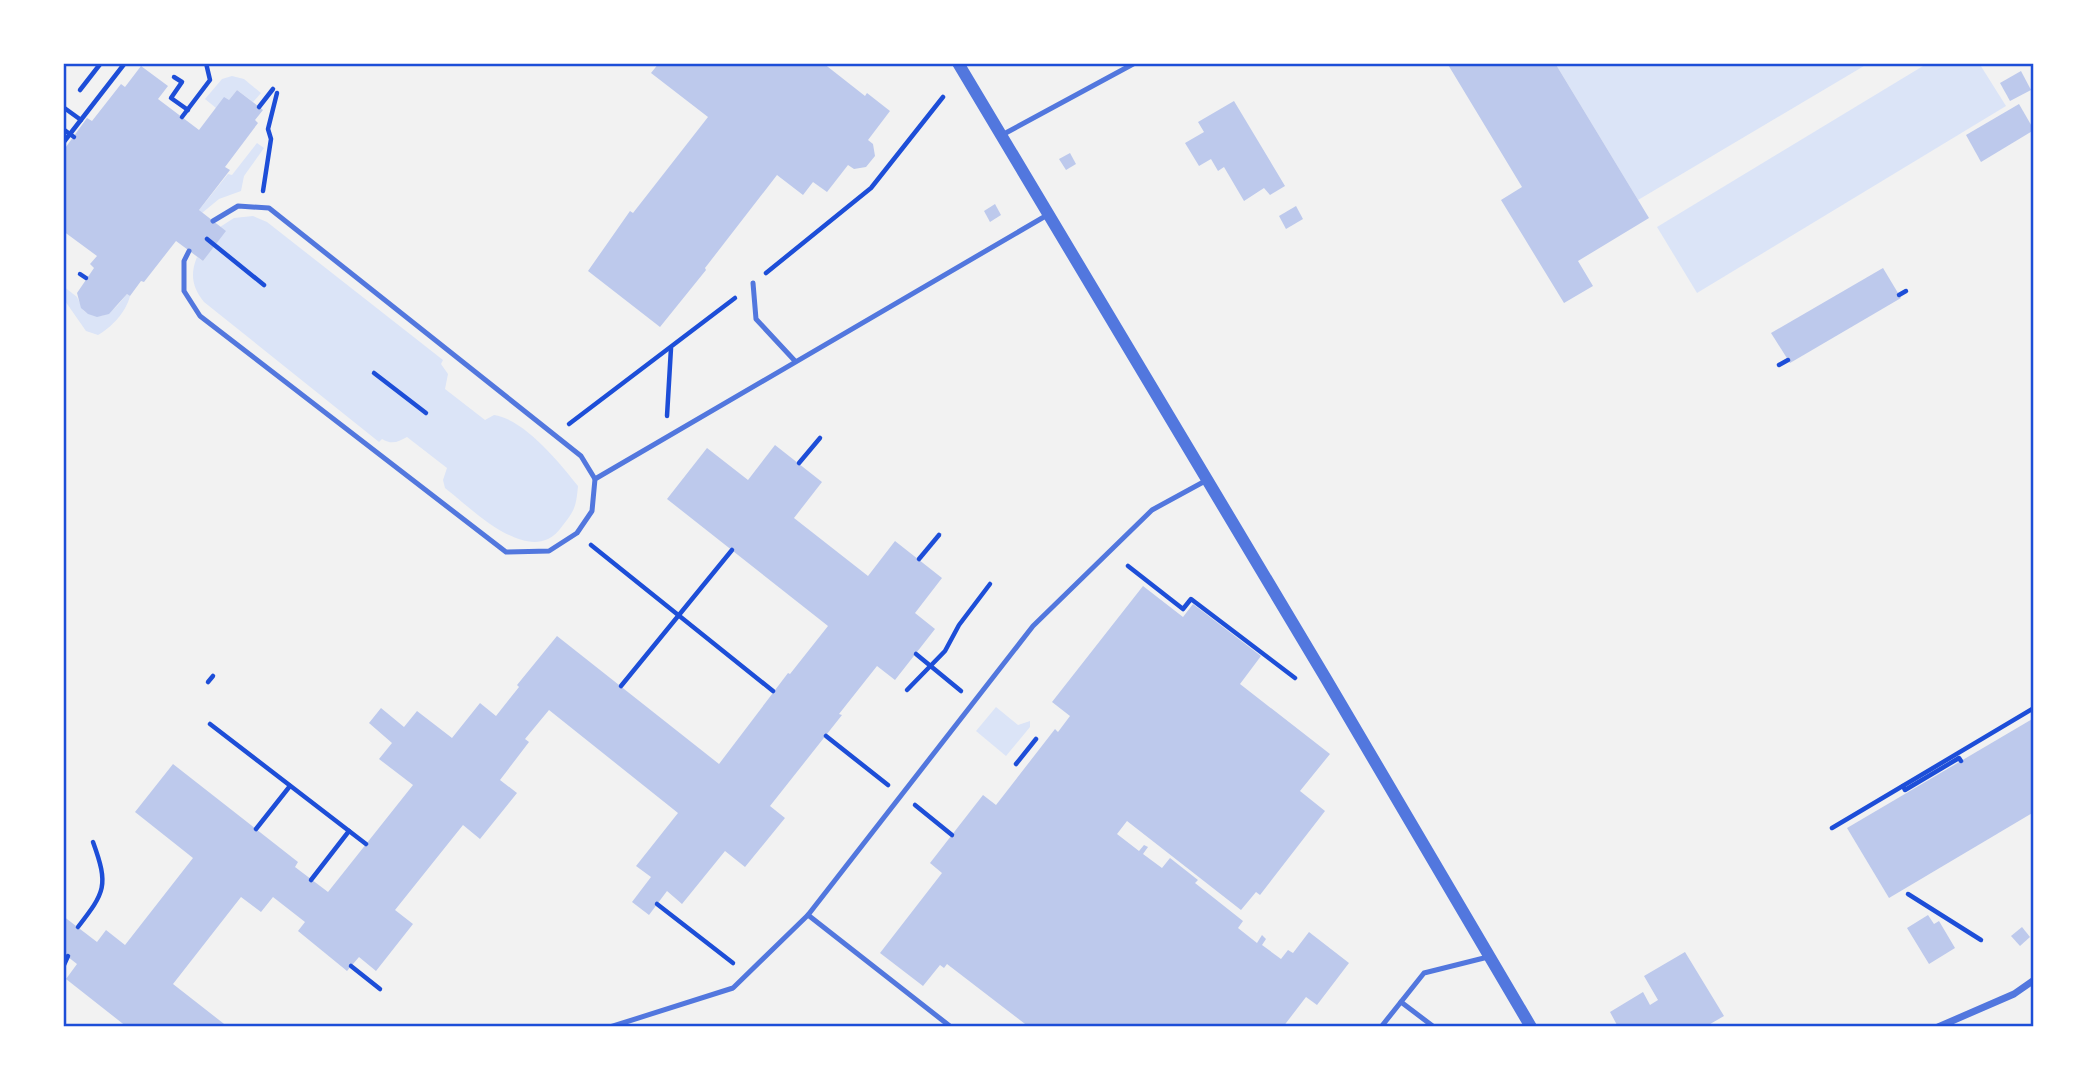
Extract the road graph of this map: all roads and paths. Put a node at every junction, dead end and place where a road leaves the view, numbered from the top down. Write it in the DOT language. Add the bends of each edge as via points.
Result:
graph roads {
  1 [pos="101,63"];
  2 [pos="125,63"];
  3 [pos="206,63"];
  4 [pos="958,63"];
  5 [pos="1135,63"];
  6 [pos="174,77"];
  7 [pos="80,90"];
  8 [pos="63,107"];
  9 [pos="259,107"];
  10 [pos="188,110"];
  11 [pos="182,117"];
  12 [pos="81,120"];
  13 [pos="63,129"];
  14 [pos="72,135"];
  15 [pos="1002,135"];
  16 [pos="63,143"];
  17 [pos="261,207"];
  18 [pos="1049,214"];
  19 [pos="213,221"];
  20 [pos="201,234"];
  21 [pos="189,251"];
  22 [pos="80,274"];
  23 [pos="86,278"];
  24 [pos="753,283"];
  25 [pos="264,285"];
  26 [pos="1906,290"];
  27 [pos="1899,295"];
  28 [pos="671,347"];
  29 [pos="1788,360"];
  30 [pos="795,361"];
  31 [pos="1779,365"];
  32 [pos="374,373"];
  33 [pos="426,413"];
  34 [pos="666,437"];
  35 [pos="820,438"];
  36 [pos="799,463"];
  37 [pos="595,479"];
  38 [pos="1207,480"];
  39 [pos="577,533"];
  40 [pos="939,535"];
  41 [pos="732,550"];
  42 [pos="919,559"];
  43 [pos="1128,566"];
  44 [pos="990,584"];
  45 [pos="678,616"];
  46 [pos="916,654"];
  47 [pos="929,666"];
  48 [pos="213,676"];
  49 [pos="1295,678"];
  50 [pos="208,682"];
  51 [pos="621,686"];
  52 [pos="907,690"];
  53 [pos="774,691"];
  54 [pos="974,702"];
  55 [pos="2034,708"];
  56 [pos="210,724"];
  57 [pos="826,736"];
  58 [pos="1036,739"];
  59 [pos="1961,761"];
  60 [pos="1016,764"];
  61 [pos="290,786"];
  62 [pos="1903,786"];
  63 [pos="902,795"];
  64 [pos="1832,828"];
  65 [pos="256,829"];
  66 [pos="349,831"];
  67 [pos="952,835"];
  68 [pos="93,842"];
  69 [pos="366,844"];
  70 [pos="311,880"];
  71 [pos="1908,894"];
  72 [pos="657,904"];
  73 [pos="808,915"];
  74 [pos="78,928"];
  75 [pos="1981,940"];
  76 [pos="68,956"];
  77 [pos="1488,957"];
  78 [pos="351,966"];
  79 [pos="63,967"];
  80 [pos="747,974"];
  81 [pos="2034,980"];
  82 [pos="380,989"];
  83 [pos="1401,1002"];
  84 [pos="610,1027"];
  85 [pos="951,1027"];
  86 [pos="1381,1027"];
  87 [pos="1434,1027"];
  88 [pos="1531,1027"];
  89 [pos="1938,1027"];
  1 -- 7 [label="path"];
  2 -- 12 [label="path"];
  3 -- 10 [label="path" via="210,80"];
  4 -- 15 [label="street"];
  5 -- 15 [label="lane"];
  6 -- 10 [label="path" via="182,82 171,98"];
  8 -- 12 [label="path"];
  9 -- 17 [label="path" via="275,91"];
  10 -- 11 [label="path"];
  12 -- 14 [label="path"];
  13 -- 14 [label="path"];
  14 -- 16 [label="path"];
  15 -- 18 [label="street"];
  17 -- 19 [label="lane" via="238,206"];
  17 -- 37 [label="lane" via="278,215 580,456"];
  18 -- 30 [label="lane"];
  18 -- 38 [label="street"];
  20 -- 25 [label="path"];
  21 -- 39 [label="lane" via="184,261 184,291 200,316 506,552 549,551"];
  22 -- 23 [label="path"];
  24 -- 30 [label="lane" via="756,319"];
  26 -- 27 [label="path"];
  28 -- 34 [label="path"];
  29 -- 31 [label="path"];
  30 -- 34 [label="lane"];
  32 -- 33 [label="path"];
  34 -- 37 [label="lane"];
  35 -- 36 [label="path"];
  37 -- 39 [label="lane" via="592,511"];
  38 -- 54 [label="lane" via="1152,510 1033,626"];
  38 -- 77 [label="street"];
  39 -- 45 [label="path"];
  40 -- 42 [label="path"];
  41 -- 45 [label="path"];
  43 -- 49 [label="path" via="1183,609 1191,599"];
  44 -- 47 [label="path" via="945,651"];
  45 -- 51 [label="path"];
  45 -- 53 [label="path"];
  46 -- 47 [label="path"];
  47 -- 52 [label="path"];
  47 -- 54 [label="path"];
  48 -- 50 [label="path"];
  54 -- 63 [label="lane"];
  55 -- 62 [label="path"];
  56 -- 61 [label="path"];
  57 -- 63 [label="path"];
  58 -- 60 [label="path"];
  59 -- 62 [label="path" via="1959,758 1905,790"];
  61 -- 65 [label="path"];
  61 -- 66 [label="path"];
  62 -- 64 [label="path"];
  63 -- 67 [label="path"];
  63 -- 73 [label="lane"];
  66 -- 69 [label="path"];
  66 -- 70 [label="path"];
  68 -- 74 [label="path" via="103,879 101,897"];
  71 -- 75 [label="path"];
  72 -- 80 [label="path"];
  73 -- 80 [label="lane"];
  73 -- 85 [label="lane"];
  76 -- 79 [label="path"];
  77 -- 83 [label="lane" via="1424,974"];
  77 -- 88 [label="street"];
  78 -- 82 [label="path"];
  80 -- 84 [label="lane" via="733,988"];
  81 -- 89 [label="street" via="2014,994"];
  83 -- 86 [label="lane"];
  83 -- 87 [label="lane"];
}
